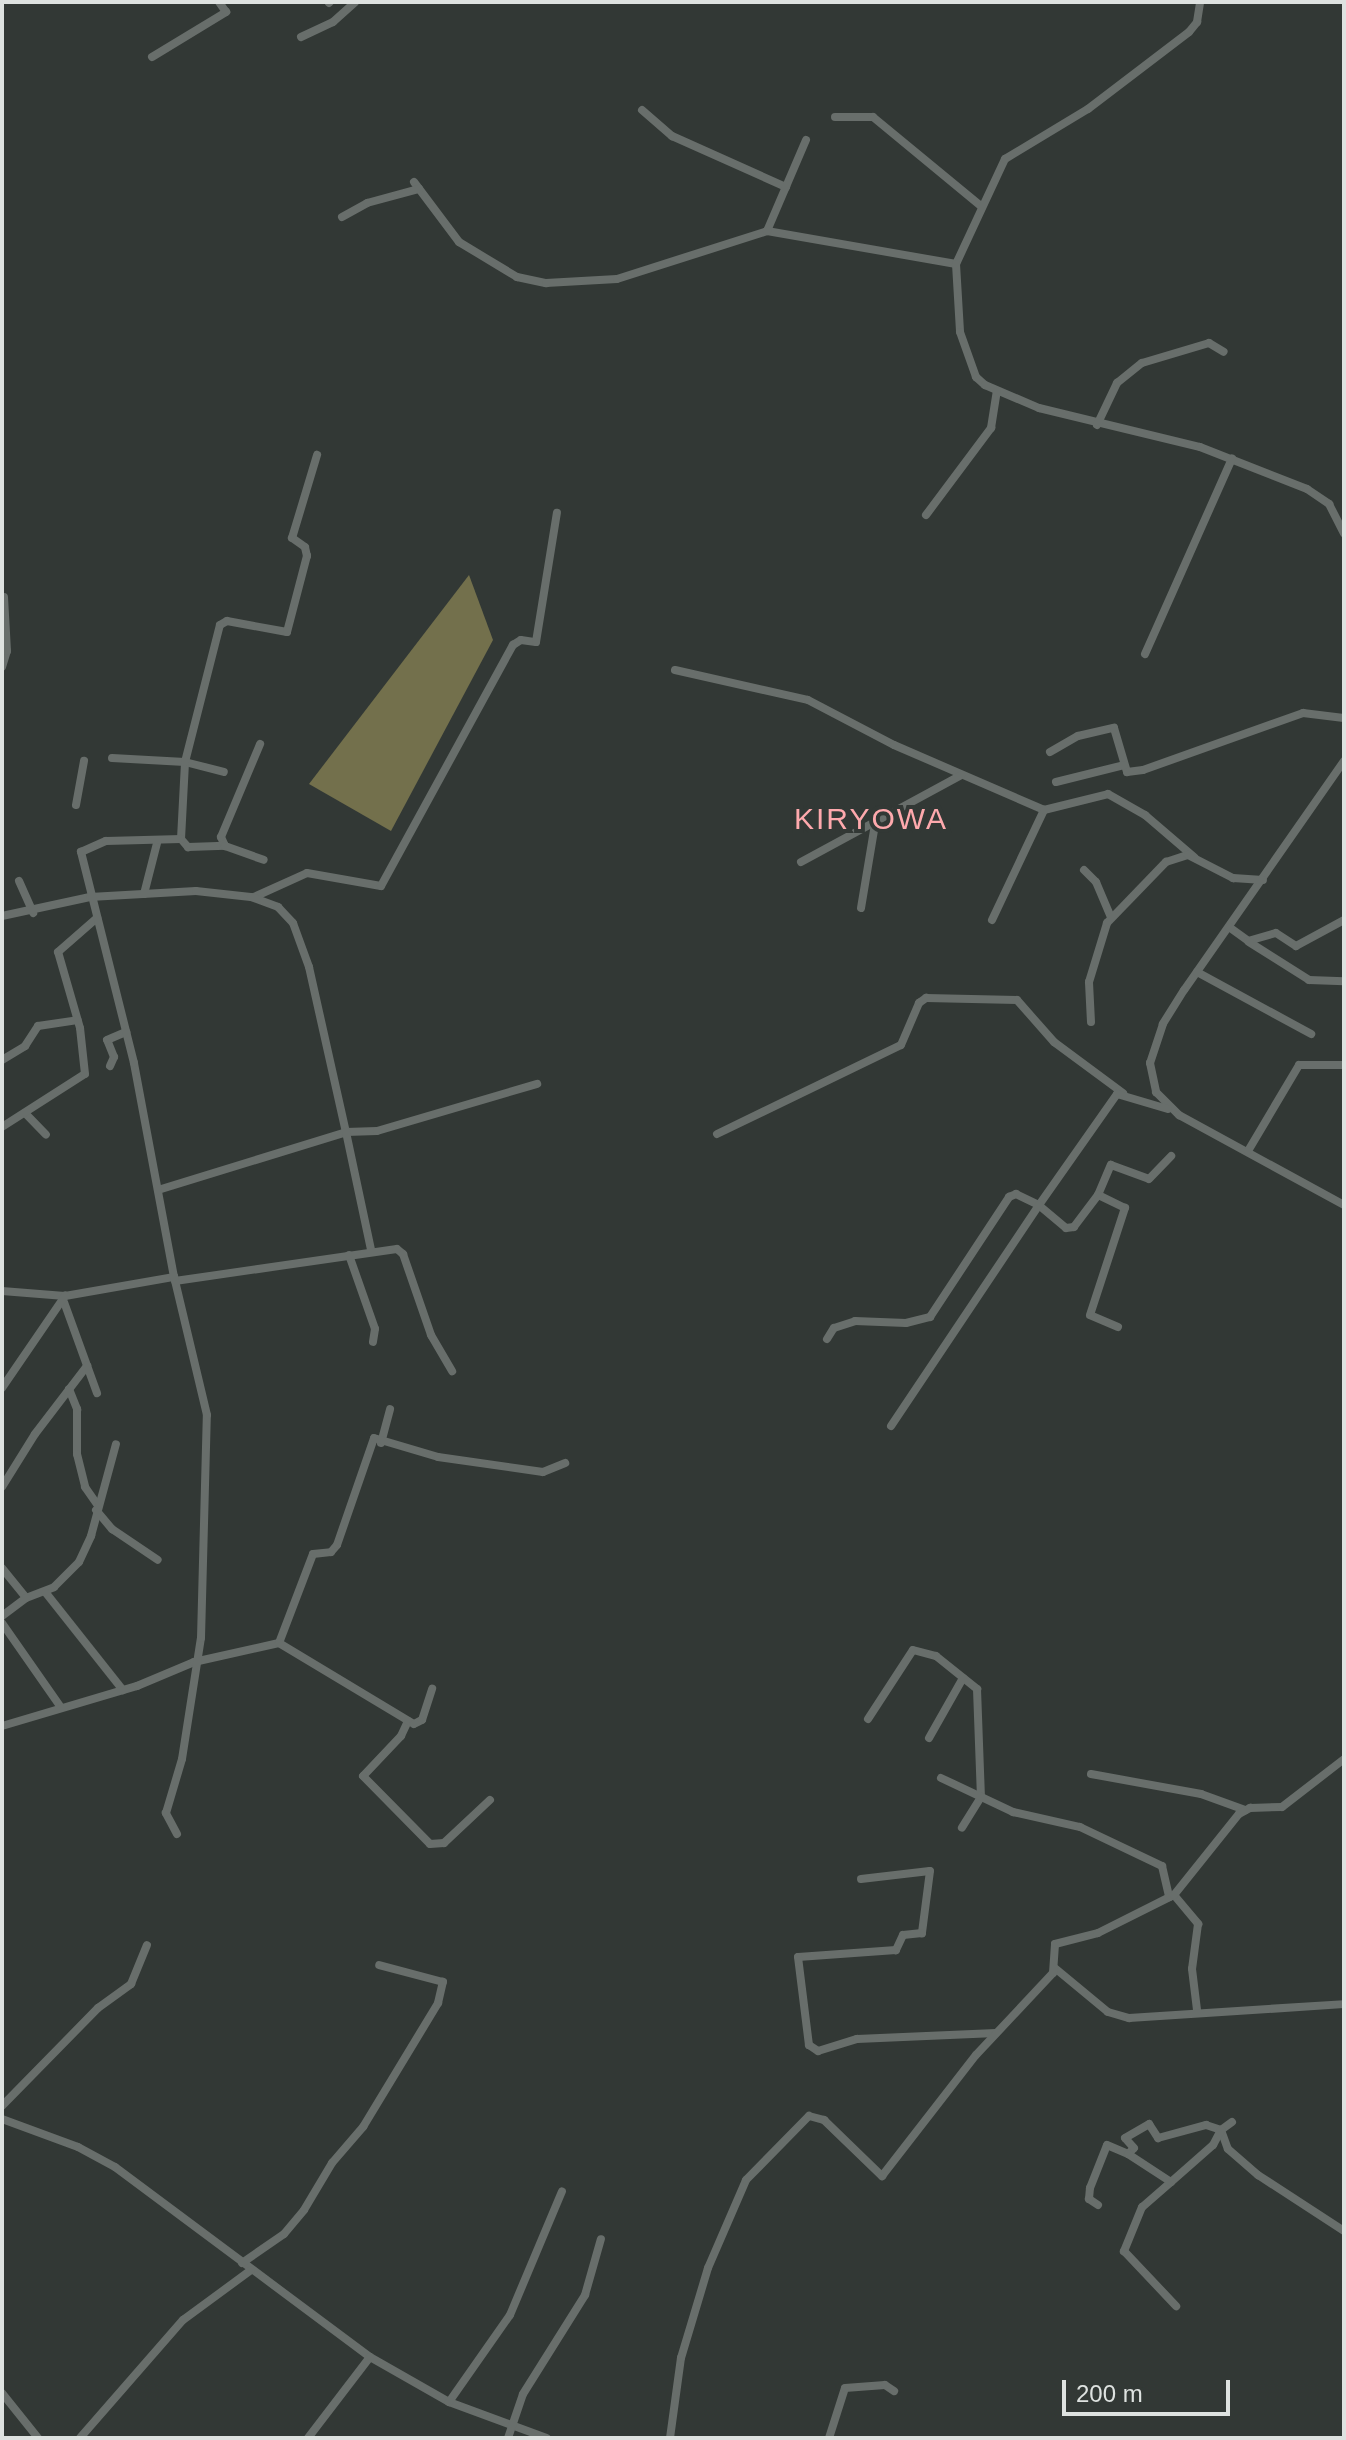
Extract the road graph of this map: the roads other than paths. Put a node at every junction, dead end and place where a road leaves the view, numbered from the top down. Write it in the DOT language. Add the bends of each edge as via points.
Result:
graph roads {
  1 [pos="219,2"];
  2 [pos="355,2"];
  3 [pos="1200,2"];
  4 [pos="301,37"];
  5 [pos="152,57"];
  6 [pos="642,110"];
  7 [pos="835,117"];
  8 [pos="806,140"];
  9 [pos="786,187"];
  10 [pos="981,206"];
  11 [pos="342,217"];
  12 [pos="767,231"];
  13 [pos="956,264"];
  14 [pos="1224,352"];
  15 [pos="997,391"];
  16 [pos="1097,425"];
  17 [pos="317,455"];
  18 [pos="1232,459"];
  19 [pos="557,513"];
  20 [pos="926,515"];
  21 [pos="1344,533"];
  22 [pos="4,597"];
  23 [pos="1145,654"];
  24 [pos="2,667"];
  25 [pos="675,670"];
  26 [pos="1344,718"];
  27 [pos="260,744"];
  28 [pos="1050,752"];
  29 [pos="112,758"];
  30 [pos="84,761"];
  31 [pos="1344,761"];
  32 [pos="185,762"];
  33 [pos="1124,765"];
  34 [pos="224,772"];
  35 [pos="961,775"];
  36 [pos="1056,782"];
  37 [pos="76,805"];
  38 [pos="1044,810"];
  39 [pos="875,824"];
  40 [pos="181,839"];
  41 [pos="157,843"];
  42 [pos="225,846"];
  43 [pos="1194,857"];
  44 [pos="264,860"];
  45 [pos="801,862"];
  46 [pos="1084,870"];
  47 [pos="1263,880"];
  48 [pos="19,881"];
  49 [pos="144,894"];
  50 [pos="90,897"];
  51 [pos="251,897"];
  52 [pos="861,908"];
  53 [pos="33,913"];
  54 [pos="2,916"];
  55 [pos="1111,917"];
  56 [pos="97,918"];
  57 [pos="992,920"];
  58 [pos="1344,920"];
  59 [pos="1229,927"];
  60 [pos="1248,941"];
  61 [pos="1197,972"];
  62 [pos="1344,981"];
  63 [pos="78,1020"];
  64 [pos="1091,1022"];
  65 [pos="126,1032"];
  66 [pos="1311,1034"];
  67 [pos="2,1060"];
  68 [pos="1344,1065"];
  69 [pos="110,1066"];
  70 [pos="537,1084"];
  71 [pos="1123,1093"];
  72 [pos="1173,1110"];
  73 [pos="25,1113"];
  74 [pos="2,1127"];
  75 [pos="346,1132"];
  76 [pos="717,1134"];
  77 [pos="46,1135"];
  78 [pos="1248,1151"];
  79 [pos="1171,1156"];
  80 [pos="158,1190"];
  81 [pos="1098,1195"];
  82 [pos="1039,1205"];
  83 [pos="1344,1205"];
  84 [pos="371,1250"];
  85 [pos="349,1255"];
  86 [pos="175,1279"];
  87 [pos="2,1291"];
  88 [pos="65,1299"];
  89 [pos="1118,1327"];
  90 [pos="827,1339"];
  91 [pos="373,1342"];
  92 [pos="87,1366"];
  93 [pos="452,1371"];
  94 [pos="2,1388"];
  95 [pos="69,1389"];
  96 [pos="97,1393"];
  97 [pos="390,1409"];
  98 [pos="891,1426"];
  99 [pos="381,1443"];
  100 [pos="116,1444"];
  101 [pos="565,1463"];
  102 [pos="2,1487"];
  103 [pos="96,1507"];
  104 [pos="158,1560"];
  105 [pos="2,1568"];
  106 [pos="46,1593"];
  107 [pos="26,1598"];
  108 [pos="2,1616"];
  109 [pos="2,1623"];
  110 [pos="279,1643"];
  111 [pos="194,1662"];
  112 [pos="963,1678"];
  113 [pos="432,1689"];
  114 [pos="123,1690"];
  115 [pos="60,1706"];
  116 [pos="868,1719"];
  117 [pos="408,1721"];
  118 [pos="2,1726"];
  119 [pos="929,1738"];
  120 [pos="1344,1759"];
  121 [pos="1091,1774"];
  122 [pos="941,1778"];
  123 [pos="981,1797"];
  124 [pos="490,1800"];
  125 [pos="1245,1810"];
  126 [pos="962,1827"];
  127 [pos="177,1834"];
  128 [pos="861,1879"];
  129 [pos="1172,1896"];
  130 [pos="147,1945"];
  131 [pos="379,1965"];
  132 [pos="1056,1969"];
  133 [pos="1344,2004"];
  134 [pos="1197,2010"];
  135 [pos="996,2033"];
  136 [pos="2,2106"];
  137 [pos="2,2119"];
  138 [pos="1232,2122"];
  139 [pos="1221,2130"];
  140 [pos="1128,2154"];
  141 [pos="1171,2182"];
  142 [pos="562,2191"];
  143 [pos="1098,2205"];
  144 [pos="1344,2231"];
  145 [pos="601,2239"];
  146 [pos="242,2263"];
  147 [pos="251,2270"];
  148 [pos="1176,2306"];
  149 [pos="370,2357"];
  150 [pos="894,2391"];
  151 [pos="4,2399"];
  152 [pos="449,2402"];
  153 [pos="511,2425"];
  154 [pos="38,2438"];
  155 [pos="80,2438"];
  156 [pos="308,2438"];
  157 [pos="508,2438"];
  158 [pos="547,2438"];
  159 [pos="670,2438"];
  160 [pos="829,2438"];
  1 -- 5 [label="street" via="226,12"];
  2 -- 4 [label="street" via="333,22"];
  3 -- 10 [label="street" via="1197,22 1189,32 1088,109 1005,159"];
  6 -- 9 [label="street" via="672,136"];
  7 -- 10 [label="street" via="873,117"];
  8 -- 9 [label="street"];
  9 -- 12 [label="street"];
  10 -- 13 [label="street"];
  11 -- 12 [label="street" via="417,185 459,242 517,277 546,283 617,279"];
  12 -- 13 [label="street"];
  13 -- 15 [label="street" via="960,332 971,367"];
  14 -- 16 [label="street" via="1209,343 1142,363 1117,383"];
  15 -- 16 [label="street"];
  15 -- 20 [label="street" via="991,428"];
  16 -- 18 [label="street"];
  17 -- 32 [label="street" via="292,538 305,547 307,556 287,632 227,621 220,625"];
  18 -- 21 [label="street" via="1320,496"];
  18 -- 23 [label="street"];
  19 -- 51 [label="street" via="536,642 513,645 381,886 307,873"];
  22 -- 24 [label="street" via="7,651"];
  25 -- 35 [label="street" via="808,700"];
  26 -- 33 [label="street" via="1303,713 1153,767 1127,772"];
  27 -- 42 [label="street" via="221,837"];
  28 -- 33 [label="street" via="1078,736 1114,728"];
  29 -- 32 [label="street"];
  30 -- 37 [label="street"];
  31 -- 47 [label="street"];
  32 -- 34 [label="street"];
  32 -- 40 [label="street"];
  33 -- 36 [label="street"];
  35 -- 38 [label="street"];
  35 -- 39 [label="street"];
  38 -- 43 [label="street" via="1108,794 1145,815"];
  38 -- 57 [label="street"];
  39 -- 45 [label="street"];
  39 -- 52 [label="street"];
  40 -- 41 [label="street"];
  40 -- 42 [label="street" via="188,847"];
  41 -- 49 [label="street"];
  41 -- 50 [label="street" via="106,841 84,847"];
  42 -- 44 [label="street"];
  43 -- 47 [label="street" via="1233,878"];
  43 -- 55 [label="street" via="1170,860"];
  46 -- 55 [label="street" via="1096,882"];
  47 -- 59 [label="street"];
  48 -- 53 [label="street"];
  49 -- 50 [label="street"];
  49 -- 51 [label="street" via="196,891"];
  50 -- 53 [label="street"];
  50 -- 56 [label="street"];
  51 -- 75 [label="street" via="278,907 293,923 315,988"];
  53 -- 54 [label="street"];
  55 -- 64 [label="street" via="1089,982"];
  56 -- 63 [label="street" via="58,952"];
  56 -- 65 [label="street"];
  58 -- 60 [label="street" via="1296,946 1276,933"];
  59 -- 60 [label="street"];
  59 -- 61 [label="street"];
  60 -- 62 [label="street" via="1309,980"];
  61 -- 66 [label="street"];
  61 -- 72 [label="street" via="1163,1024 1150,1063 1156,1092"];
  63 -- 67 [label="street" via="38,1026 25,1046"];
  63 -- 73 [label="street" via="85,1074"];
  65 -- 69 [label="street" via="107,1040 114,1057"];
  65 -- 80 [label="street"];
  68 -- 78 [label="street" via="1299,1065"];
  70 -- 75 [label="street" via="377,1131"];
  71 -- 72 [label="street"];
  71 -- 76 [label="street" via="1054,1042 1017,1000 924,998 901,1045"];
  71 -- 82 [label="street" via="1114,1097"];
  72 -- 78 [label="street"];
  73 -- 74 [label="street"];
  73 -- 77 [label="street"];
  75 -- 80 [label="street"];
  75 -- 84 [label="street"];
  78 -- 83 [label="street"];
  79 -- 81 [label="street" via="1149,1179 1111,1165"];
  80 -- 86 [label="street"];
  81 -- 82 [label="street" via="1070,1227 1054,1221"];
  81 -- 89 [label="street" via="1125,1208 1090,1315"];
  82 -- 90 [label="street" via="1016,1194 1009,1197 930,1317 906,1323 855,1321 834,1328"];
  82 -- 98 [label="street"];
  84 -- 85 [label="street"];
  84 -- 93 [label="street" via="388,1246 403,1254 431,1335"];
  85 -- 86 [label="street"];
  85 -- 91 [label="street" via="375,1329"];
  86 -- 88 [label="street"];
  86 -- 111 [label="street" via="208,1420 201,1638"];
  87 -- 88 [label="street"];
  88 -- 92 [label="street"];
  88 -- 94 [label="street"];
  92 -- 95 [label="street"];
  92 -- 96 [label="street"];
  95 -- 102 [label="street"];
  95 -- 103 [label="street" via="77,1409 77,1454"];
  97 -- 99 [label="street"];
  99 -- 101 [label="street" via="543,1472"];
  99 -- 110 [label="street" via="374,1438 337,1545 331,1552 313,1554"];
  100 -- 103 [label="street"];
  103 -- 104 [label="street" via="112,1529"];
  103 -- 106 [label="street" via="79,1562"];
  105 -- 107 [label="street"];
  106 -- 107 [label="street"];
  106 -- 114 [label="street"];
  107 -- 108 [label="street"];
  109 -- 115 [label="street"];
  110 -- 111 [label="street"];
  110 -- 117 [label="street"];
  111 -- 114 [label="street"];
  111 -- 127 [label="street" via="182,1759 166,1813"];
  112 -- 116 [label="street" via="928,1652 913,1650"];
  112 -- 119 [label="street"];
  112 -- 123 [label="street" via="980,1699"];
  113 -- 117 [label="street" via="420,1723"];
  114 -- 115 [label="street"];
  115 -- 118 [label="street"];
  117 -- 124 [label="street" via="401,1736 363,1776 430,1844 444,1843"];
  120 -- 125 [label="street" via="1282,1807"];
  121 -- 125 [label="street" via="1201,1794"];
  122 -- 123 [label="street"];
  123 -- 126 [label="street"];
  123 -- 129 [label="street" via="1013,1812 1080,1827 1162,1866"];
  125 -- 129 [label="street"];
  128 -- 135 [label="street" via="930,1871 922,1933 903,1935 896,1950 798,1957 809,2045 818,2051 857,2039"];
  129 -- 132 [label="street" via="1098,1933 1055,1944 1051,1950"];
  129 -- 134 [label="street" via="1198,1924 1192,1969"];
  130 -- 136 [label="street" via="131,1984 98,2008"];
  131 -- 146 [label="street" via="443,1982 438,2003 363,2127 332,2163 304,2210 284,2234"];
  132 -- 134 [label="street" via="1108,2012 1129,2018"];
  132 -- 135 [label="street"];
  133 -- 134 [label="street"];
  135 -- 159 [label="street" via="882,2176 824,2120 809,2116 746,2180 693,2311"];
  137 -- 146 [label="street" via="115,2167"];
  138 -- 139 [label="street"];
  139 -- 140 [label="street" via="1206,2125 1158,2138 1149,2124 1125,2138 1134,2148"];
  139 -- 141 [label="street" via="1213,2145"];
  139 -- 144 [label="street" via="1228,2149 1258,2175"];
  140 -- 141 [label="street"];
  140 -- 143 [label="street" via="1107,2145 1090,2188 1089,2199"];
  141 -- 148 [label="street" via="1142,2207 1124,2251"];
  142 -- 152 [label="street" via="510,2315"];
  145 -- 153 [label="street" via="585,2295 523,2394"];
  146 -- 147 [label="street"];
  147 -- 149 [label="street"];
  147 -- 155 [label="street" via="183,2320"];
  149 -- 152 [label="street"];
  149 -- 156 [label="street"];
  150 -- 160 [label="street" via="885,2385 845,2388"];
  151 -- 154 [label="street"];
  152 -- 153 [label="street"];
  153 -- 157 [label="street"];
  153 -- 158 [label="street"];
}
